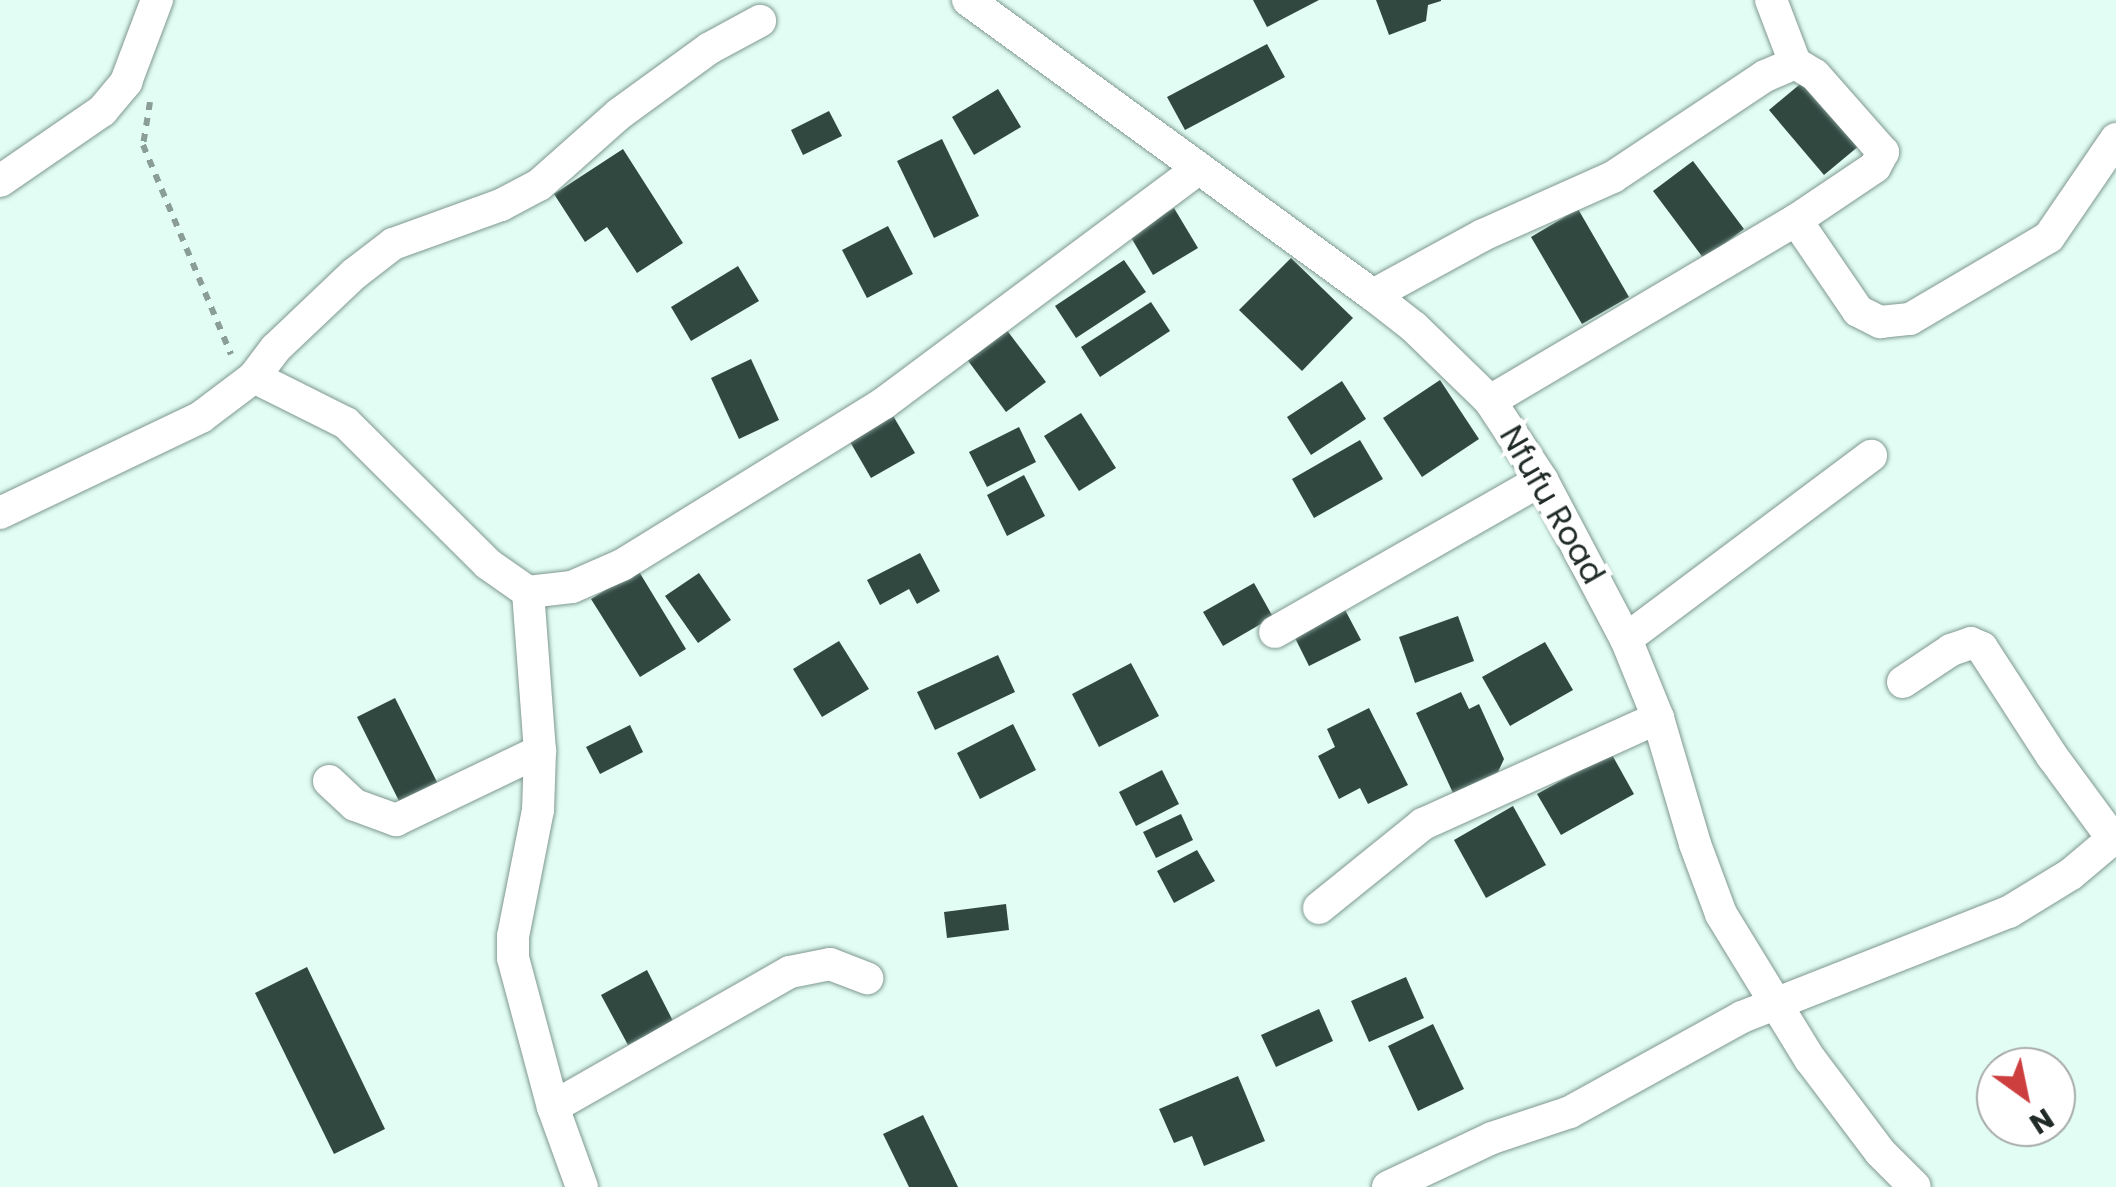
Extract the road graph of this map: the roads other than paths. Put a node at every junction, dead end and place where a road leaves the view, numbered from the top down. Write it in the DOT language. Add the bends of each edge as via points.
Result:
graph roads {
  1 [pos="157,0"];
  2 [pos="968,0"];
  3 [pos="1771,0"];
  4 [pos="760,21"];
  5 [pos="1796,64"];
  6 [pos="2116,139"];
  7 [pos="1197,170"];
  8 [pos="0,180"];
  9 [pos="1796,220"];
  10 [pos="1373,295"];
  11 [pos="254,376"];
  12 [pos="1490,401"];
  13 [pos="1871,456"];
  14 [pos="1542,480"];
  15 [pos="0,514"];
  16 [pos="528,592"];
  17 [pos="1275,632"];
  18 [pos="1626,639"];
  19 [pos="1904,682"];
  20 [pos="1658,718"];
  21 [pos="540,751"];
  22 [pos="330,781"];
  23 [pos="2114,837"];
  24 [pos="1318,908"];
  25 [pos="868,978"];
  26 [pos="1775,1003"];
  27 [pos="553,1107"];
  28 [pos="582,1187"];
  29 [pos="1388,1187"];
  30 [pos="1915,1187"];
  1 -- 8 [label="street" via="126,82 102,112"];
  2 -- 7 [label="street, Nfufu Road"];
  3 -- 5 [label="street"];
  4 -- 11 [label="street" via="632,105 539,186 392,244 276,348"];
  5 -- 9 [label="street" via="1815,75 1883,152 1875,167"];
  5 -- 10 [label="street" via="1766,76 1613,177 1482,235"];
  6 -- 9 [label="street" via="2048,237 1910,319 1880,322 1858,312"];
  7 -- 10 [label="street, Nfufu Road"];
  7 -- 16 [label="street" via="884,403 622,565 572,587"];
  9 -- 12 [label="street"];
  10 -- 12 [label="street, Nfufu Road"];
  11 -- 15 [label="street" via="202,417"];
  11 -- 16 [label="street" via="346,423 488,564"];
  12 -- 14 [label="street, Nfufu Road"];
  13 -- 18 [label="street"];
  14 -- 17 [label="street"];
  14 -- 18 [label="street, Nfufu Road"];
  16 -- 21 [label="street"];
  18 -- 20 [label="street, Nfufu Road"];
  19 -- 23 [label="street" via="1951,650 1971,643 1982,648"];
  20 -- 24 [label="street" via="1422,824"];
  20 -- 26 [label="street, Nfufu Road" via="1721,914"];
  21 -- 22 [label="street" via="396,820 355,805"];
  21 -- 27 [label="street" via="533,851 513,958"];
  23 -- 26 [label="street" via="2071,874 2009,912"];
  25 -- 27 [label="street" via="830,964 790,972"];
  26 -- 29 [label="street" via="1570,1112 1492,1138"];
  26 -- 30 [label="street, Nfufu Road" via="1880,1152"];
  27 -- 28 [label="street"];
}
